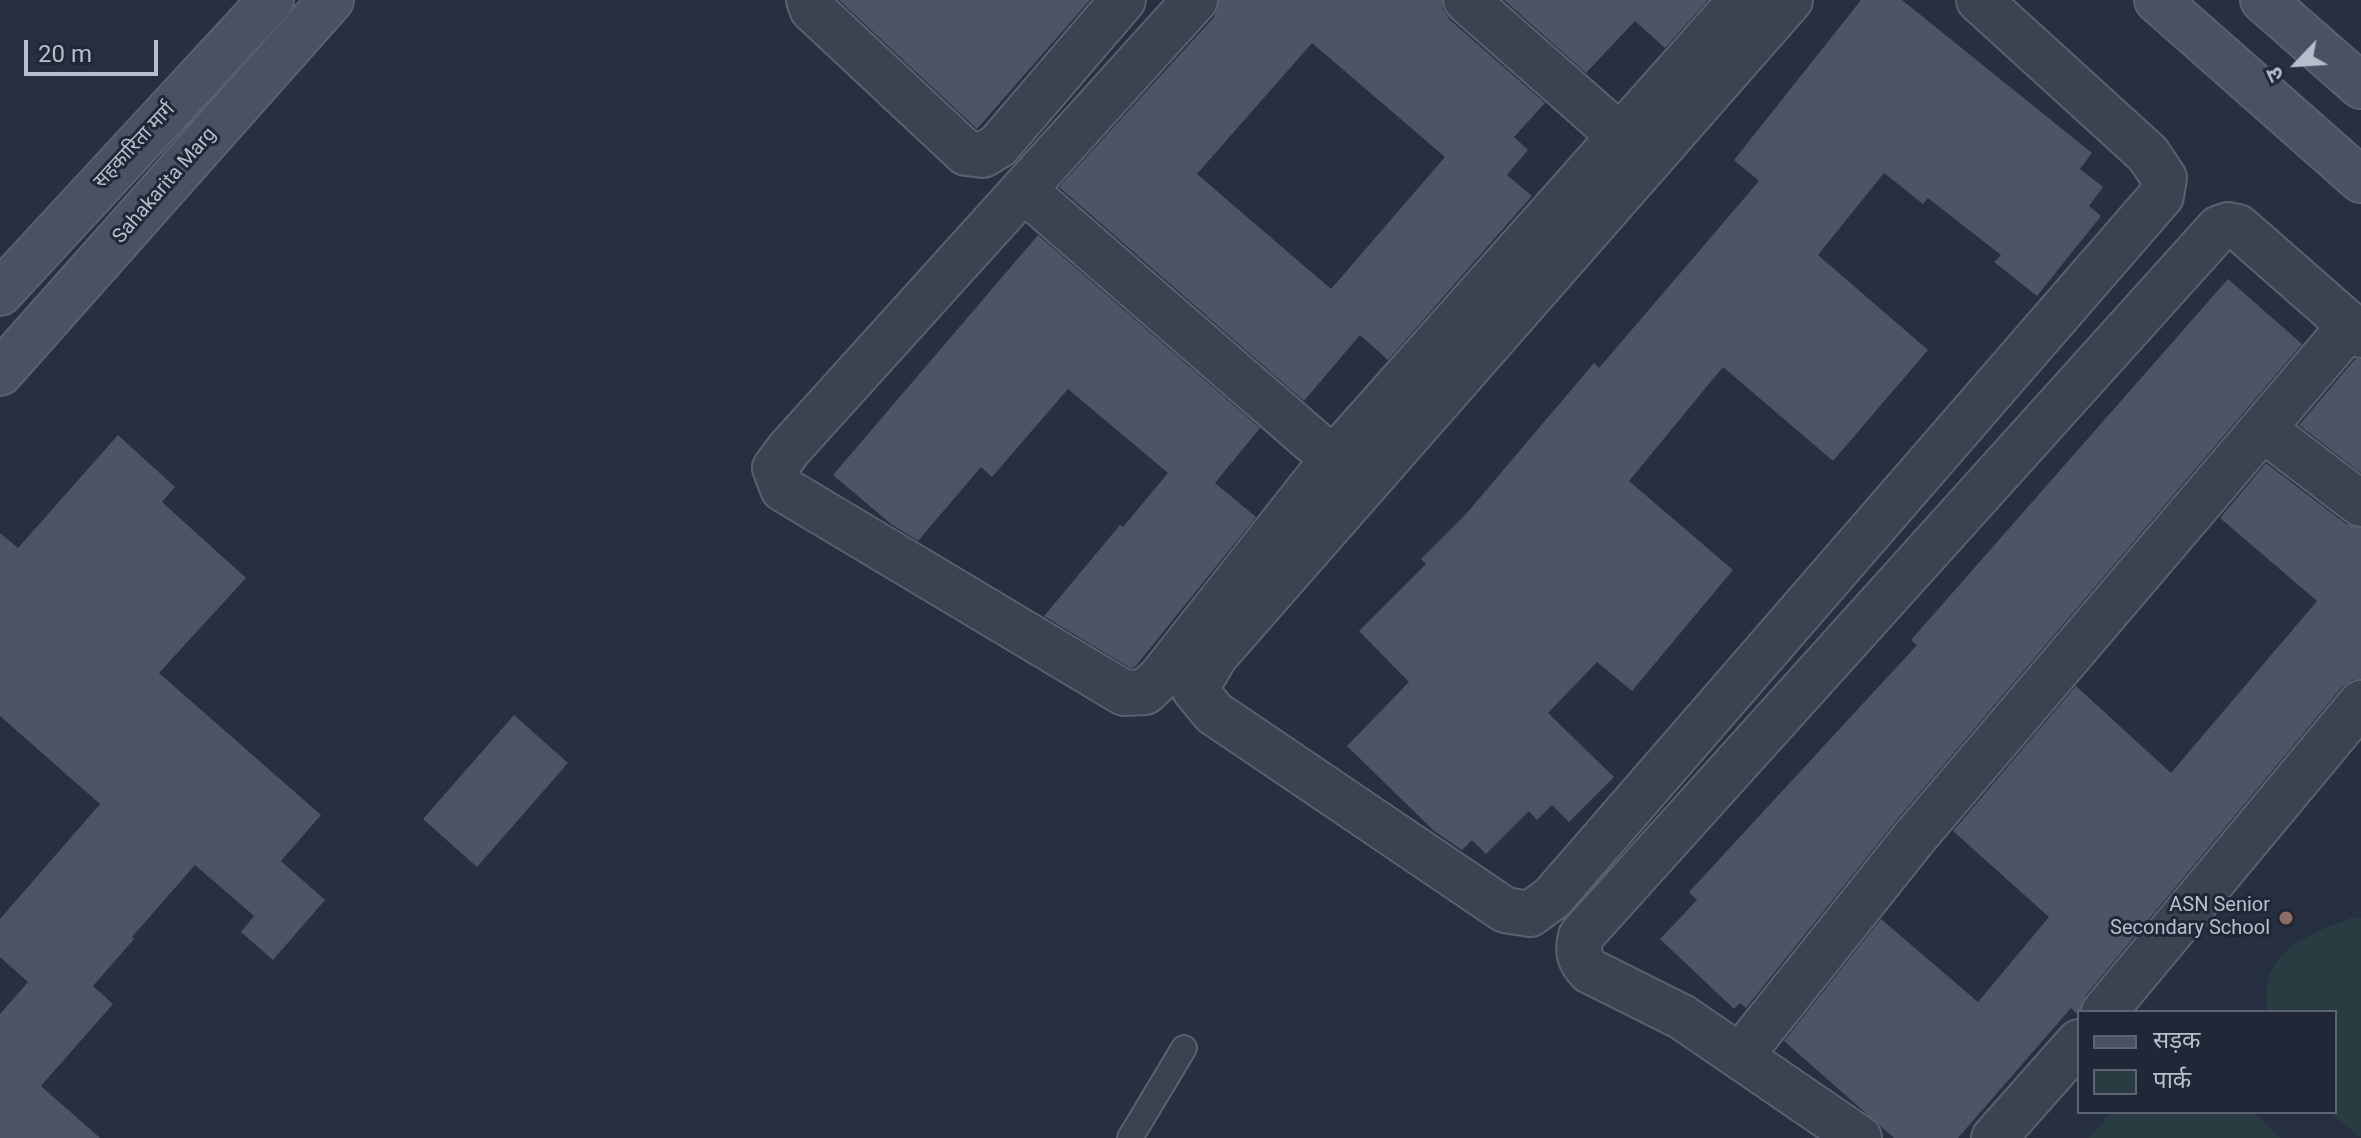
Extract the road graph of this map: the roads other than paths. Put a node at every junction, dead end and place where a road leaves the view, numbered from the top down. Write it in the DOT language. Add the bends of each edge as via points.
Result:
graph roads {
  1 [pos="271,0"];
  2 [pos="331,0"];
  3 [pos="809,0"];
  4 [pos="1123,0"];
  5 [pos="1195,0"];
  6 [pos="1466,0"];
  7 [pos="1741,0"];
  8 [pos="1790,0"];
  9 [pos="1979,0"];
  10 [pos="2157,0"];
  11 [pos="2263,0"];
  12 [pos="2361,86"];
  13 [pos="1620,136"];
  14 [pos="2361,180"];
  15 [pos="1024,190"];
  16 [pos="0,293"];
  17 [pos="2356,331"];
  18 [pos="0,373"];
  19 [pos="2263,429"];
  20 [pos="1333,459"];
  21 [pos="2361,504"];
  22 [pos="2361,703"];
  23 [pos="2106,1010"];
  24 [pos="2077,1044"];
  25 [pos="1184,1048"];
  26 [pos="1741,1055"];
  27 [pos="1130,1138"];
  28 [pos="1859,1138"];
  29 [pos="1994,1138"];
  1 -- 16 [label="street, सहकारिता मार्ग"];
  2 -- 18 [label="street, Sahakarita Marg"];
  3 -- 4 [label="street" via="812,9 966,153 983,155 998,146"];
  5 -- 15 [label="street"];
  6 -- 13 [label="street"];
  7 -- 13 [label="street"];
  8 -- 9 [label="street" via="1215,656 1195,690 1214,713 1505,910 1530,914 1552,898 2161,196 2164,178 2148,154"];
  10 -- 14 [label="street"];
  11 -- 12 [label="street"];
  13 -- 20 [label="street"];
  15 -- 20 [label="street"];
  15 -- 20 [label="street" via="789,449 775,468 783,489 1124,693 1145,692"];
  17 -- 19 [label="street"];
  17 -- 26 [label="street" via="2238,227 2219,228 1581,936 1582,963 1590,971 1682,1017"];
  19 -- 21 [label="street"];
  19 -- 26 [label="street" via="1914,838"];
  22 -- 23 [label="street"];
  24 -- 29 [label="street"];
  25 -- 27 [label="lane"];
  26 -- 28 [label="street"];
}
